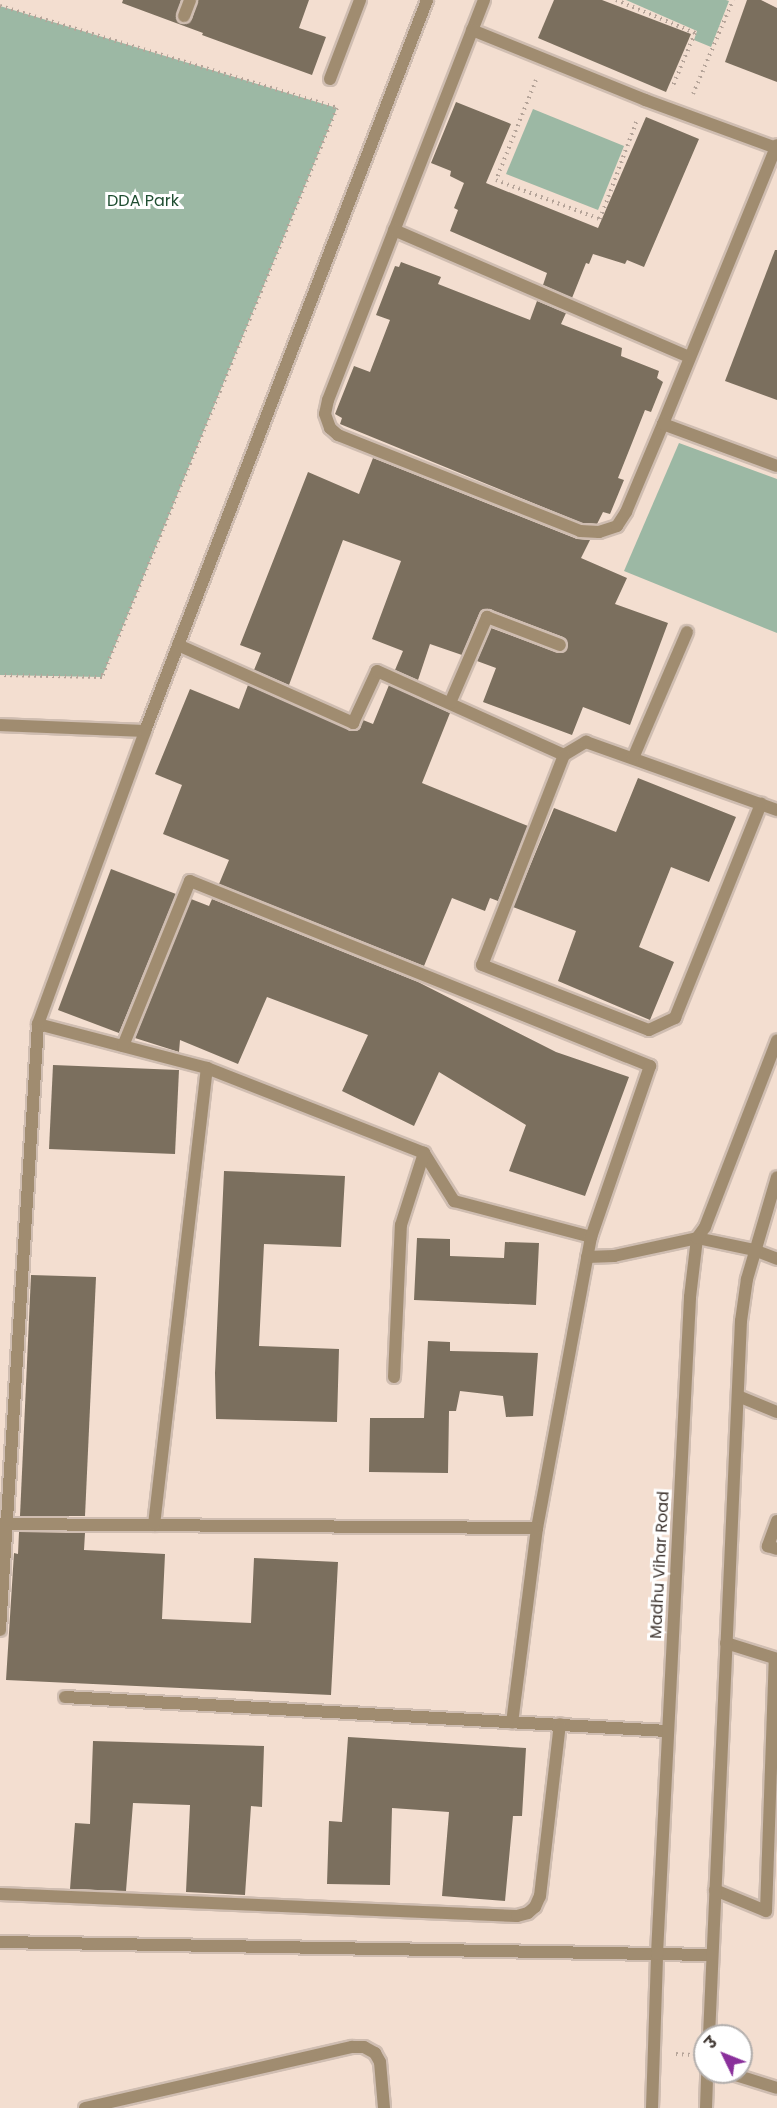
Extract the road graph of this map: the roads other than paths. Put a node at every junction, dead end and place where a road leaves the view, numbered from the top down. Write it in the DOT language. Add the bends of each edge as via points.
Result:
graph roads {
  1 [pos="190,0"];
  2 [pos="360,0"];
  3 [pos="427,0"];
  4 [pos="484,0"];
  5 [pos="184,16"];
  6 [pos="472,30"];
  7 [pos="330,79"];
  8 [pos="776,146"];
  9 [pos="771,174"];
  10 [pos="394,230"];
  11 [pos="689,357"];
  12 [pos="663,424"];
  13 [pos="777,466"];
  14 [pos="687,632"];
  15 [pos="178,645"];
  16 [pos="560,645"];
  17 [pos="450,703"];
  18 [pos="0,725"];
  19 [pos="145,731"];
  20 [pos="564,755"];
  21 [pos="633,759"];
  22 [pos="761,804"];
  23 [pos="777,810"];
  24 [pos="39,1023"];
  25 [pos="777,1040"];
  26 [pos="123,1046"];
  27 [pos="207,1068"];
  28 [pos="424,1153"];
  29 [pos="777,1177"];
  30 [pos="591,1237"];
  31 [pos="697,1238"];
  32 [pos="754,1250"];
  33 [pos="587,1257"];
  34 [pos="777,1259"];
  35 [pos="394,1377"];
  36 [pos="738,1396"];
  37 [pos="777,1412"];
  38 [pos="777,1521"];
  39 [pos="4,1524"];
  40 [pos="154,1525"];
  41 [pos="537,1528"];
  42 [pos="777,1549"];
  43 [pos="0,1630"];
  44 [pos="726,1642"];
  45 [pos="776,1659"];
  46 [pos="65,1697"];
  47 [pos="512,1722"];
  48 [pos="560,1724"];
  49 [pos="668,1731"];
  50 [pos="715,1890"];
  51 [pos="0,1894"];
  52 [pos="0,1942"];
  53 [pos="657,1954"];
  54 [pos="712,1955"];
  55 [pos="709,2024"];
  56 [pos="753,2080"];
  57 [pos="706,2084"];
  58 [pos="777,2088"];
  59 [pos="84,2108"];
  60 [pos="384,2108"];
  61 [pos="652,2108"];
  62 [pos="705,2108"];
  1 -- 5 [label="street"];
  2 -- 7 [label="street"];
  3 -- 15 [label="street"];
  4 -- 6 [label="street"];
  6 -- 8 [label="street" via="645,100"];
  6 -- 10 [label="street"];
  8 -- 9 [label="street"];
  9 -- 11 [label="street"];
  10 -- 11 [label="street"];
  10 -- 12 [label="street" via="328,400 325,414 330,428 338,435 580,531 598,532 617,526 626,512"];
  11 -- 12 [label="street"];
  12 -- 13 [label="street"];
  14 -- 21 [label="street"];
  15 -- 17 [label="street" via="352,723 377,671"];
  15 -- 19 [label="street"];
  16 -- 17 [label="street" via="487,617"];
  17 -- 20 [label="street"];
  18 -- 19 [label="street"];
  19 -- 24 [label="street"];
  20 -- 21 [label="street" via="586,742"];
  20 -- 22 [label="street" via="482,965 649,1030 675,1018"];
  21 -- 22 [label="street"];
  22 -- 23 [label="street"];
  24 -- 26 [label="street"];
  24 -- 39 [label="street"];
  25 -- 31 [label="street, Madhu Vihar Road" via="705,1227"];
  26 -- 27 [label="street"];
  26 -- 30 [label="street" via="190,881 650,1066"];
  27 -- 28 [label="street"];
  27 -- 40 [label="street"];
  28 -- 30 [label="street" via="454,1201"];
  28 -- 35 [label="street" via="401,1225"];
  29 -- 32 [label="street"];
  30 -- 33 [label="street"];
  31 -- 32 [label="street"];
  31 -- 33 [label="street" via="614,1256"];
  31 -- 49 [label="street, Madhu Vihar Road" via="690,1297"];
  32 -- 34 [label="street"];
  32 -- 36 [label="street" via="741,1322"];
  33 -- 41 [label="street"];
  36 -- 37 [label="street"];
  36 -- 44 [label="street"];
  38 -- 42 [label="street" via="768,1546"];
  39 -- 40 [label="street"];
  39 -- 43 [label="street"];
  40 -- 41 [label="street"];
  41 -- 47 [label="street"];
  44 -- 45 [label="street"];
  44 -- 50 [label="street"];
  45 -- 50 [label="street" via="766,1911"];
  46 -- 47 [label="street"];
  47 -- 48 [label="street"];
  48 -- 49 [label="street"];
  48 -- 51 [label="street" via="540,1896 528,1913 516,1916"];
  49 -- 53 [label="street, Madhu Vihar Road"];
  50 -- 54 [label="street"];
  52 -- 53 [label="street"];
  53 -- 54 [label="street"];
  53 -- 61 [label="street, Madhu Vihar Road"];
  54 -- 55 [label="street"];
  56 -- 58 [label="street"];
  57 -- 62 [label="street"];
  59 -- 60 [label="street" via="358,2047 375,2053 380,2062"];
}
